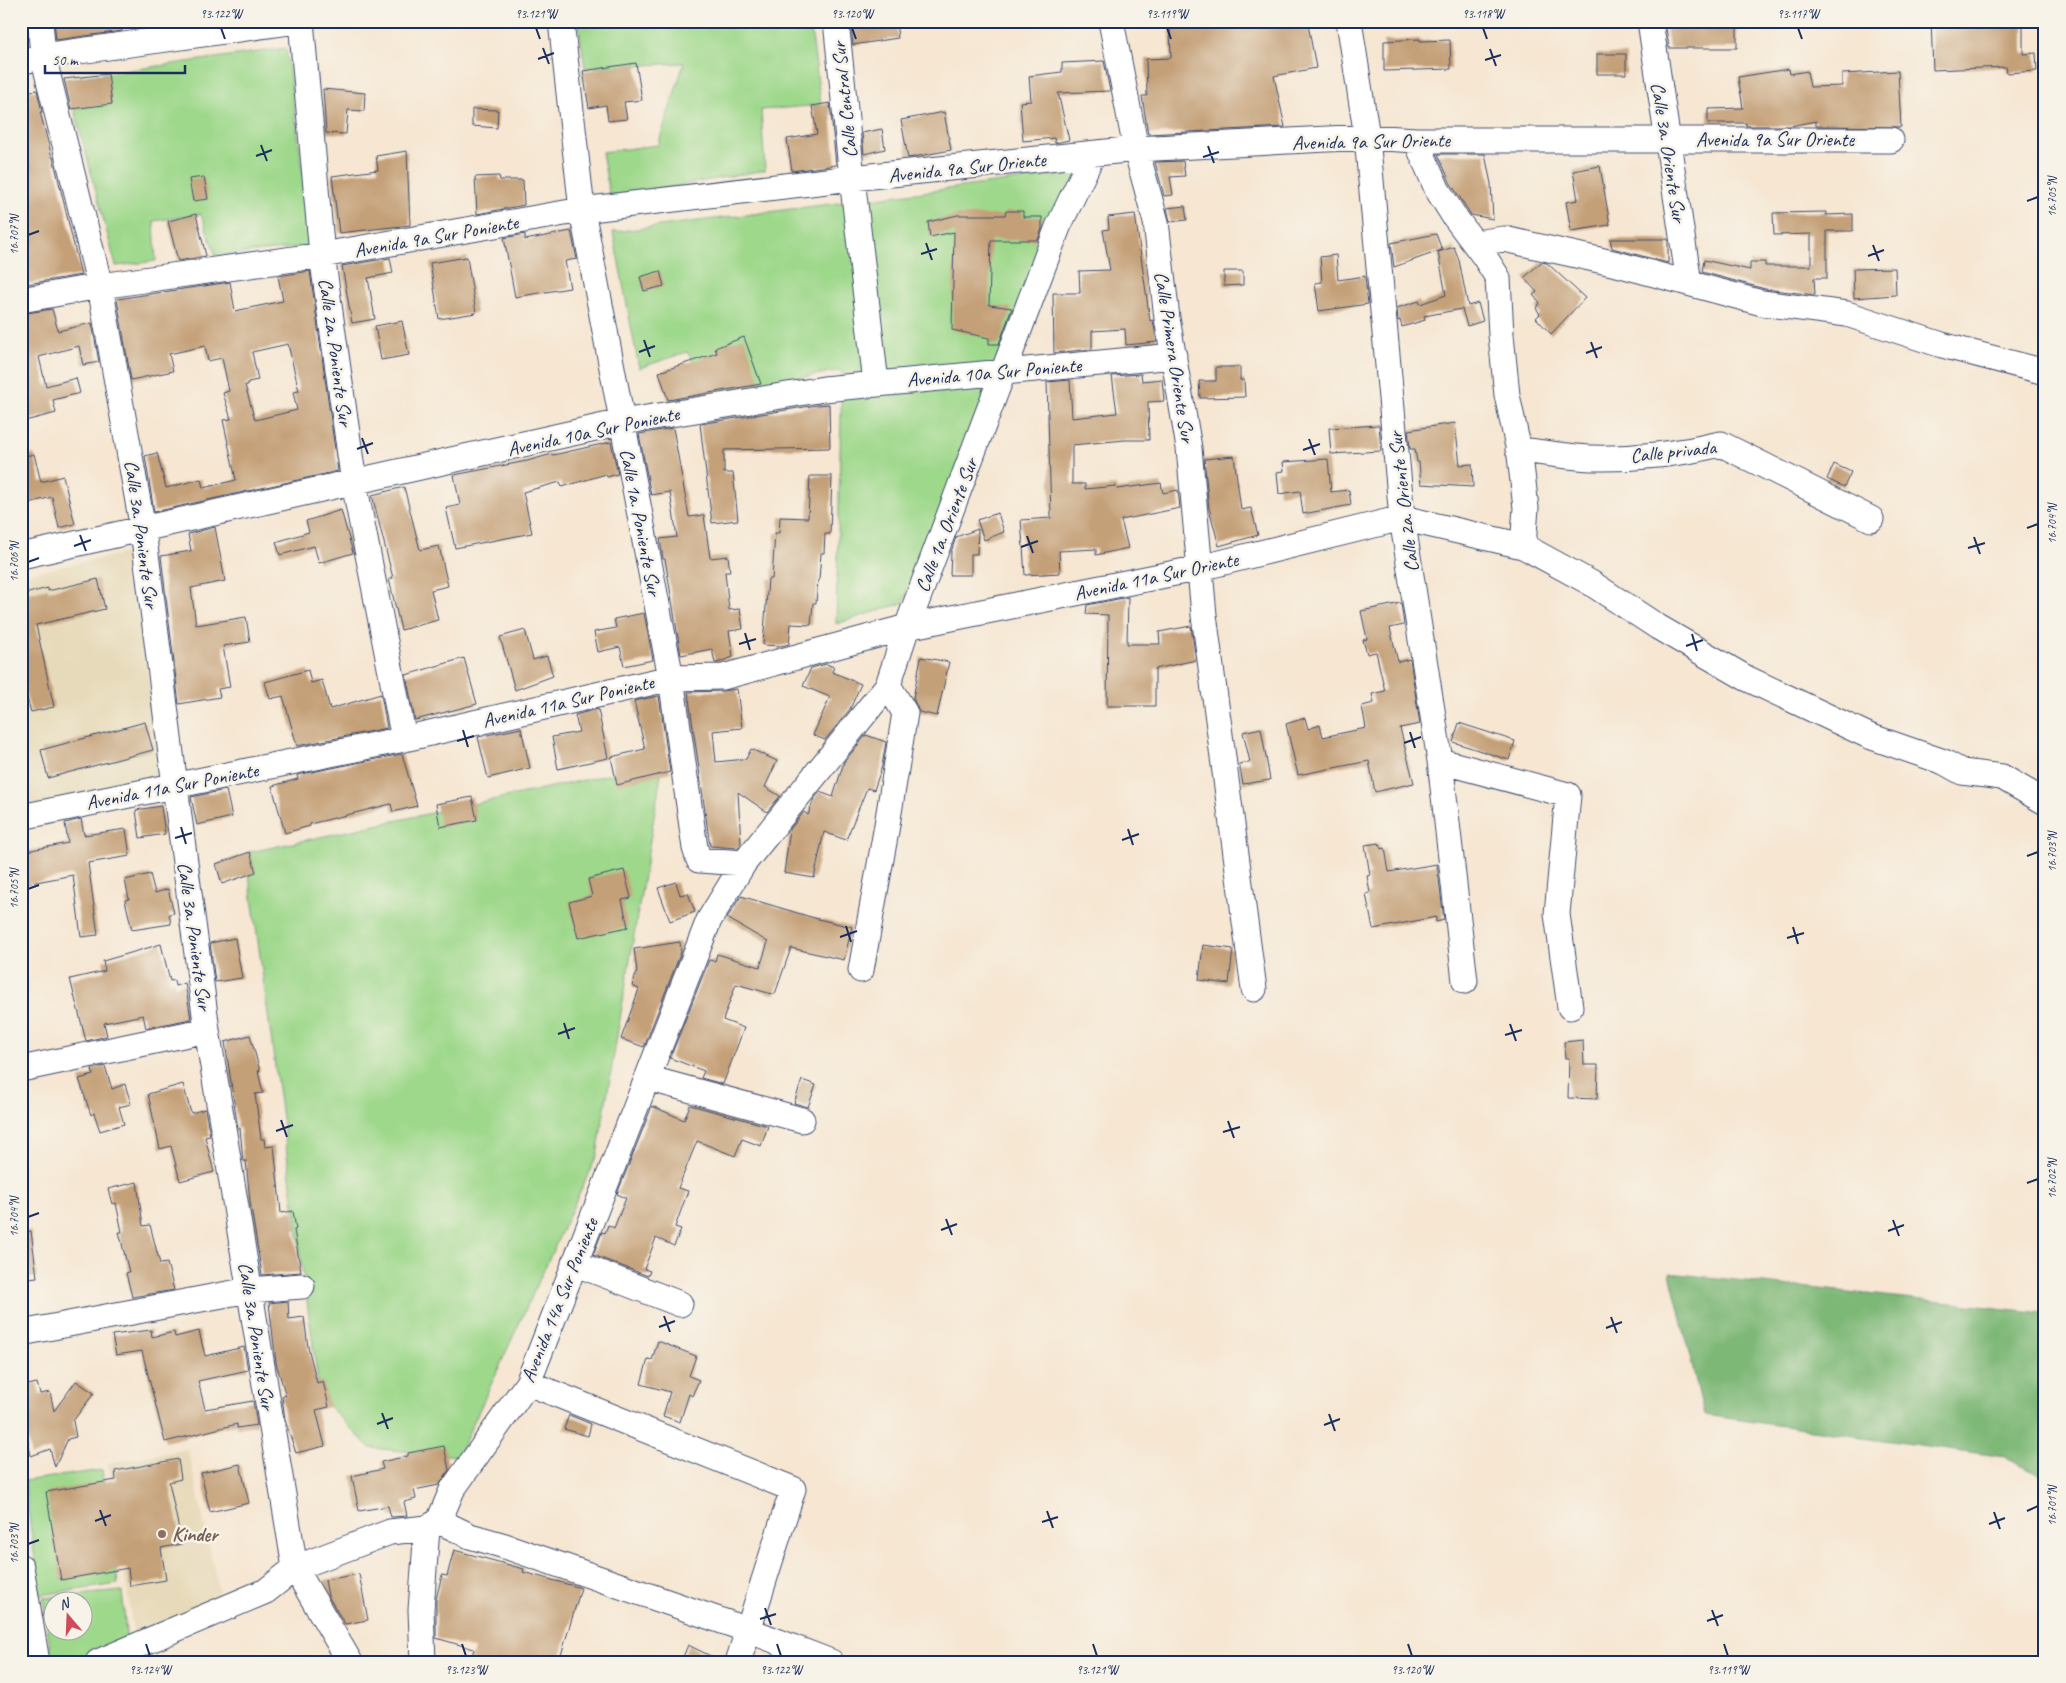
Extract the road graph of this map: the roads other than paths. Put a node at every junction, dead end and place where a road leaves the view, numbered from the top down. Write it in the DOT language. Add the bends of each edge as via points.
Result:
graph roads {
  1 [pos="40,21"];
  2 [pos="299,21"];
  3 [pos="561,21"];
  4 [pos="836,21"];
  5 [pos="1111,21"];
  6 [pos="1349,21"];
  7 [pos="1650,21"];
  8 [pos="32,59"];
  9 [pos="1367,138"];
  10 [pos="1666,139"];
  11 [pos="1416,140"];
  12 [pos="1891,140"];
  13 [pos="1136,149"];
  14 [pos="1093,154"];
  15 [pos="852,178"];
  16 [pos="582,210"];
  17 [pos="1475,243"];
  18 [pos="322,255"];
  19 [pos="1689,284"];
  20 [pos="100,286"];
  21 [pos="21,300"];
  22 [pos="1174,356"];
  23 [pos="1005,370"];
  24 [pos="2045,372"];
  25 [pos="876,384"];
  26 [pos="622,422"];
  27 [pos="1518,450"];
  28 [pos="354,483"];
  29 [pos="1402,518"];
  30 [pos="1871,519"];
  31 [pos="143,530"];
  32 [pos="1523,546"];
  33 [pos="21,556"];
  34 [pos="1200,568"];
  35 [pos="907,627"];
  36 [pos="671,678"];
  37 [pos="888,685"];
  38 [pos="404,738"];
  39 [pos="1440,761"];
  40 [pos="175,786"];
  41 [pos="2045,802"];
  42 [pos="21,817"];
  43 [pos="744,863"];
  44 [pos="861,970"];
  45 [pos="1465,981"];
  46 [pos="1254,989"];
  47 [pos="1570,1007"];
  48 [pos="208,1030"];
  49 [pos="21,1069"];
  50 [pos="647,1078"];
  51 [pos="802,1120"];
  52 [pos="574,1263"];
  53 [pos="302,1286"];
  54 [pos="249,1290"];
  55 [pos="680,1304"];
  56 [pos="21,1333"];
  57 [pos="528,1383"];
  58 [pos="433,1524"];
  59 [pos="21,1567"];
  60 [pos="295,1568"];
  61 [pos="748,1630"];
  62 [pos="37,1662"];
  63 [pos="98,1662"];
  64 [pos="350,1662"];
  65 [pos="423,1662"];
  66 [pos="738,1662"];
  67 [pos="831,1662"];
  1 -- 8 [label="street, Calle 3a. Poniente Sur"];
  2 -- 8 [label="street"];
  2 -- 18 [label="street, Calle 2a. Poniente Sur"];
  3 -- 16 [label="street, Calle 1a. Poniente Sur"];
  4 -- 15 [label="street, Calle Central Sur"];
  5 -- 13 [label="street"];
  6 -- 9 [label="street, Calle 2a. Oriente Sur"];
  7 -- 10 [label="street, Calle 3a. Oriente Sur"];
  8 -- 20 [label="street, Calle 3a. Poniente Sur"];
  9 -- 11 [label="street, Avenida 9a Sur Oriente"];
  9 -- 13 [label="street, Avenida 9a Sur Oriente"];
  9 -- 29 [label="street, Calle 2a. Oriente Sur"];
  10 -- 11 [label="street, Avenida 9a Sur Oriente"];
  10 -- 12 [label="street, Avenida 9a Sur Oriente"];
  10 -- 19 [label="street, Calle 3a. Oriente Sur"];
  11 -- 17 [label="street" via="1437,188"];
  13 -- 14 [label="street, Avenida 9a Sur Oriente"];
  13 -- 22 [label="street, Calle Primera Oriente Sur" via="1156,222"];
  14 -- 15 [label="street, Avenida 9a Sur Oriente"];
  14 -- 23 [label="street, Calle 1a. Oriente Sur" via="1058,227"];
  15 -- 16 [label="street, Avenida 9a Sur Poniente"];
  15 -- 25 [label="street, Calle Central Sur"];
  16 -- 18 [label="street, Avenida 9a Sur Poniente"];
  16 -- 26 [label="street, Calle 1a. Poniente Sur"];
  17 -- 19 [label="street" via="1504,239"];
  17 -- 27 [label="street" via="1498,278 1507,395"];
  18 -- 20 [label="street, Avenida 9a Sur Poniente"];
  18 -- 28 [label="street, Calle 2a. Poniente Sur"];
  19 -- 24 [label="street" via="1762,303 1847,314 1942,345"];
  20 -- 21 [label="street, Avenida 9a Sur Poniente"];
  20 -- 31 [label="street, Calle 3a. Poniente Sur"];
  22 -- 23 [label="street, Avenida 10a Sur Poniente"];
  22 -- 34 [label="street, Calle Primera Oriente Sur" via="1189,448"];
  23 -- 25 [label="street, Avenida 10a Sur Poniente"];
  23 -- 35 [label="street, Calle 1a. Oriente Sur"];
  25 -- 26 [label="street, Avenida 10a Sur Poniente" via="824,389"];
  26 -- 28 [label="street, Avenida 10a Sur Poniente"];
  26 -- 36 [label="street, Calle 1a. Poniente Sur"];
  27 -- 30 [label="street, Calle privada" via="1590,458 1648,456 1721,444"];
  27 -- 32 [label="street" via="1526,508"];
  28 -- 31 [label="street, Avenida 10a Sur Poniente"];
  28 -- 38 [label="street, Calle 2a. Poniente Sur"];
  29 -- 32 [label="street"];
  29 -- 34 [label="street, Avenida 11a Sur Oriente"];
  29 -- 39 [label="street, Calle 2a. Oriente Sur"];
  31 -- 33 [label="street, Avenida 10a Sur Poniente"];
  31 -- 40 [label="street, Calle 3a. Poniente Sur"];
  32 -- 41 [label="street" via="1746,678 1869,736 1944,762 1962,772 2002,777"];
  34 -- 35 [label="street, Avenida 11a Sur Oriente"];
  34 -- 46 [label="street, Calle Primera Oriente Sur"];
  35 -- 36 [label="street, Avenida 11a Sur Poniente" via="723,677"];
  35 -- 37 [label="street, Calle 1a. Oriente Sur"];
  36 -- 38 [label="street, Avenida 11a Sur Poniente"];
  36 -- 43 [label="street, Calle 1a. Poniente Sur" via="699,860"];
  37 -- 43 [label="street, Calle 1a. Oriente Sur"];
  37 -- 44 [label="street" via="905,713"];
  38 -- 40 [label="street, Avenida 11a Sur Poniente"];
  39 -- 45 [label="street, Calle 2a. Oriente Sur"];
  39 -- 47 [label="street" via="1568,795 1557,914"];
  40 -- 42 [label="street, Avenida 11a Sur Poniente"];
  40 -- 48 [label="street, Calle 3a. Poniente Sur"];
  43 -- 50 [label="street, Avenida 14a Sur Poniente" via="709,920"];
  48 -- 49 [label="street"];
  48 -- 54 [label="street, Calle 3a. Poniente Sur"];
  50 -- 51 [label="street"];
  50 -- 52 [label="street, Avenida 14a Sur Poniente"];
  52 -- 55 [label="street"];
  52 -- 57 [label="street, Avenida 14a Sur Poniente"];
  53 -- 54 [label="street"];
  54 -- 56 [label="street"];
  54 -- 60 [label="street, Calle 3a. Poniente Sur"];
  57 -- 58 [label="street, Avenida 14a Sur Poniente" via="452,1490"];
  57 -- 61 [label="street" via="793,1489"];
  58 -- 60 [label="street" via="390,1532"];
  58 -- 61 [label="street"];
  58 -- 65 [label="street, Avenida 14a Sur Poniente" via="421,1610"];
  59 -- 62 [label="street"];
  60 -- 63 [label="street" via="266,1592"];
  60 -- 64 [label="street, Calle 3a. Poniente Sur"];
  61 -- 66 [label="street"];
  61 -- 67 [label="street"];
}
